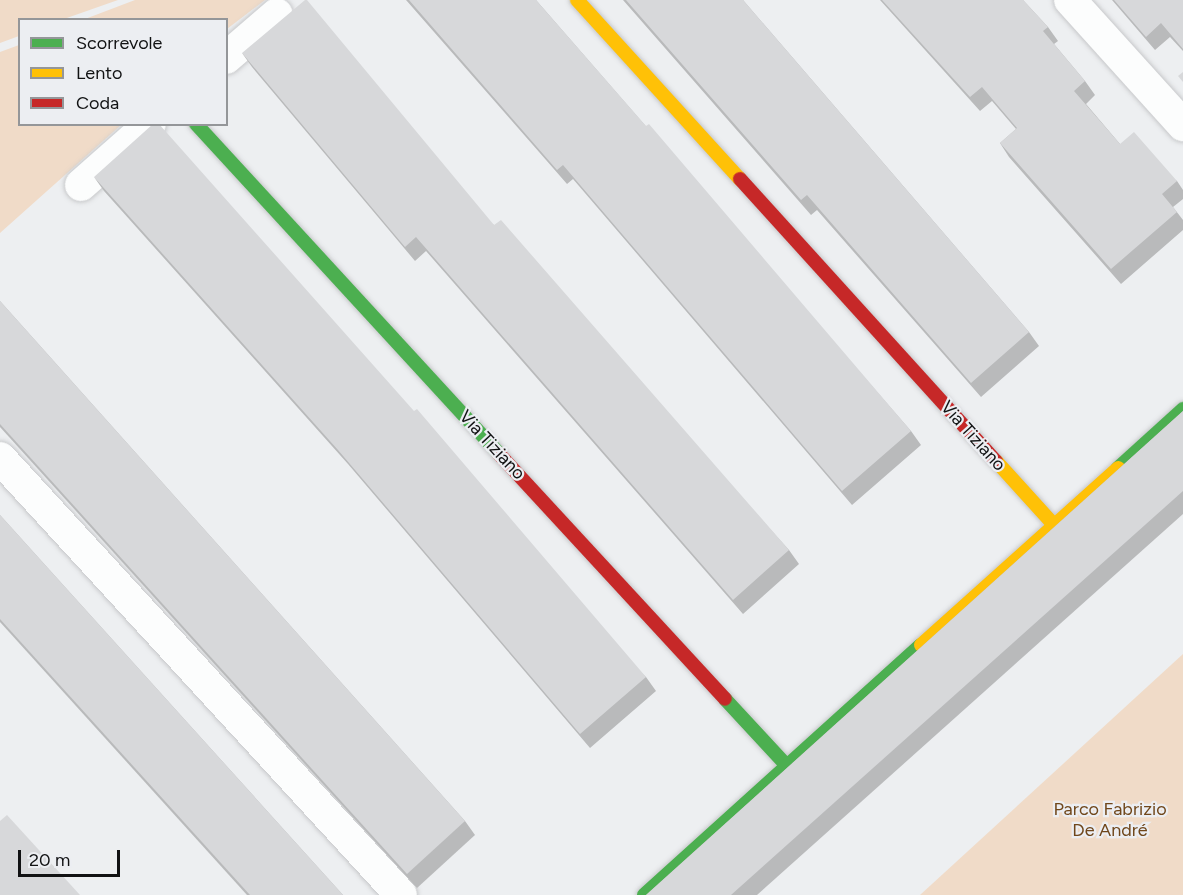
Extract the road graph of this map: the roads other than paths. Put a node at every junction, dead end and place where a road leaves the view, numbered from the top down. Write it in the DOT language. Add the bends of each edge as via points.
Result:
graph roads {
  1 [pos="577,0"];
  2 [pos="1070,0"];
  3 [pos="277,14"];
  4 [pos="228,56"];
  5 [pos="1183,125"];
  6 [pos="148,126"];
  7 [pos="198,126"];
  8 [pos="81,184"];
  9 [pos="1183,409"];
  10 [pos="0,458"];
  11 [pos="1054,525"];
  12 [pos="787,766"];
  13 [pos="401,895"];
  14 [pos="644,895"];
  1 -- 11 [label="street, Via Tiziano"];
  2 -- 5 [label="street"];
  3 -- 4 [label="street"];
  6 -- 8 [label="street"];
  7 -- 12 [label="street, Via Tiziano"];
  9 -- 11 [label="street"];
  10 -- 13 [label="street"];
  11 -- 12 [label="street"];
  12 -- 14 [label="street"];
}
